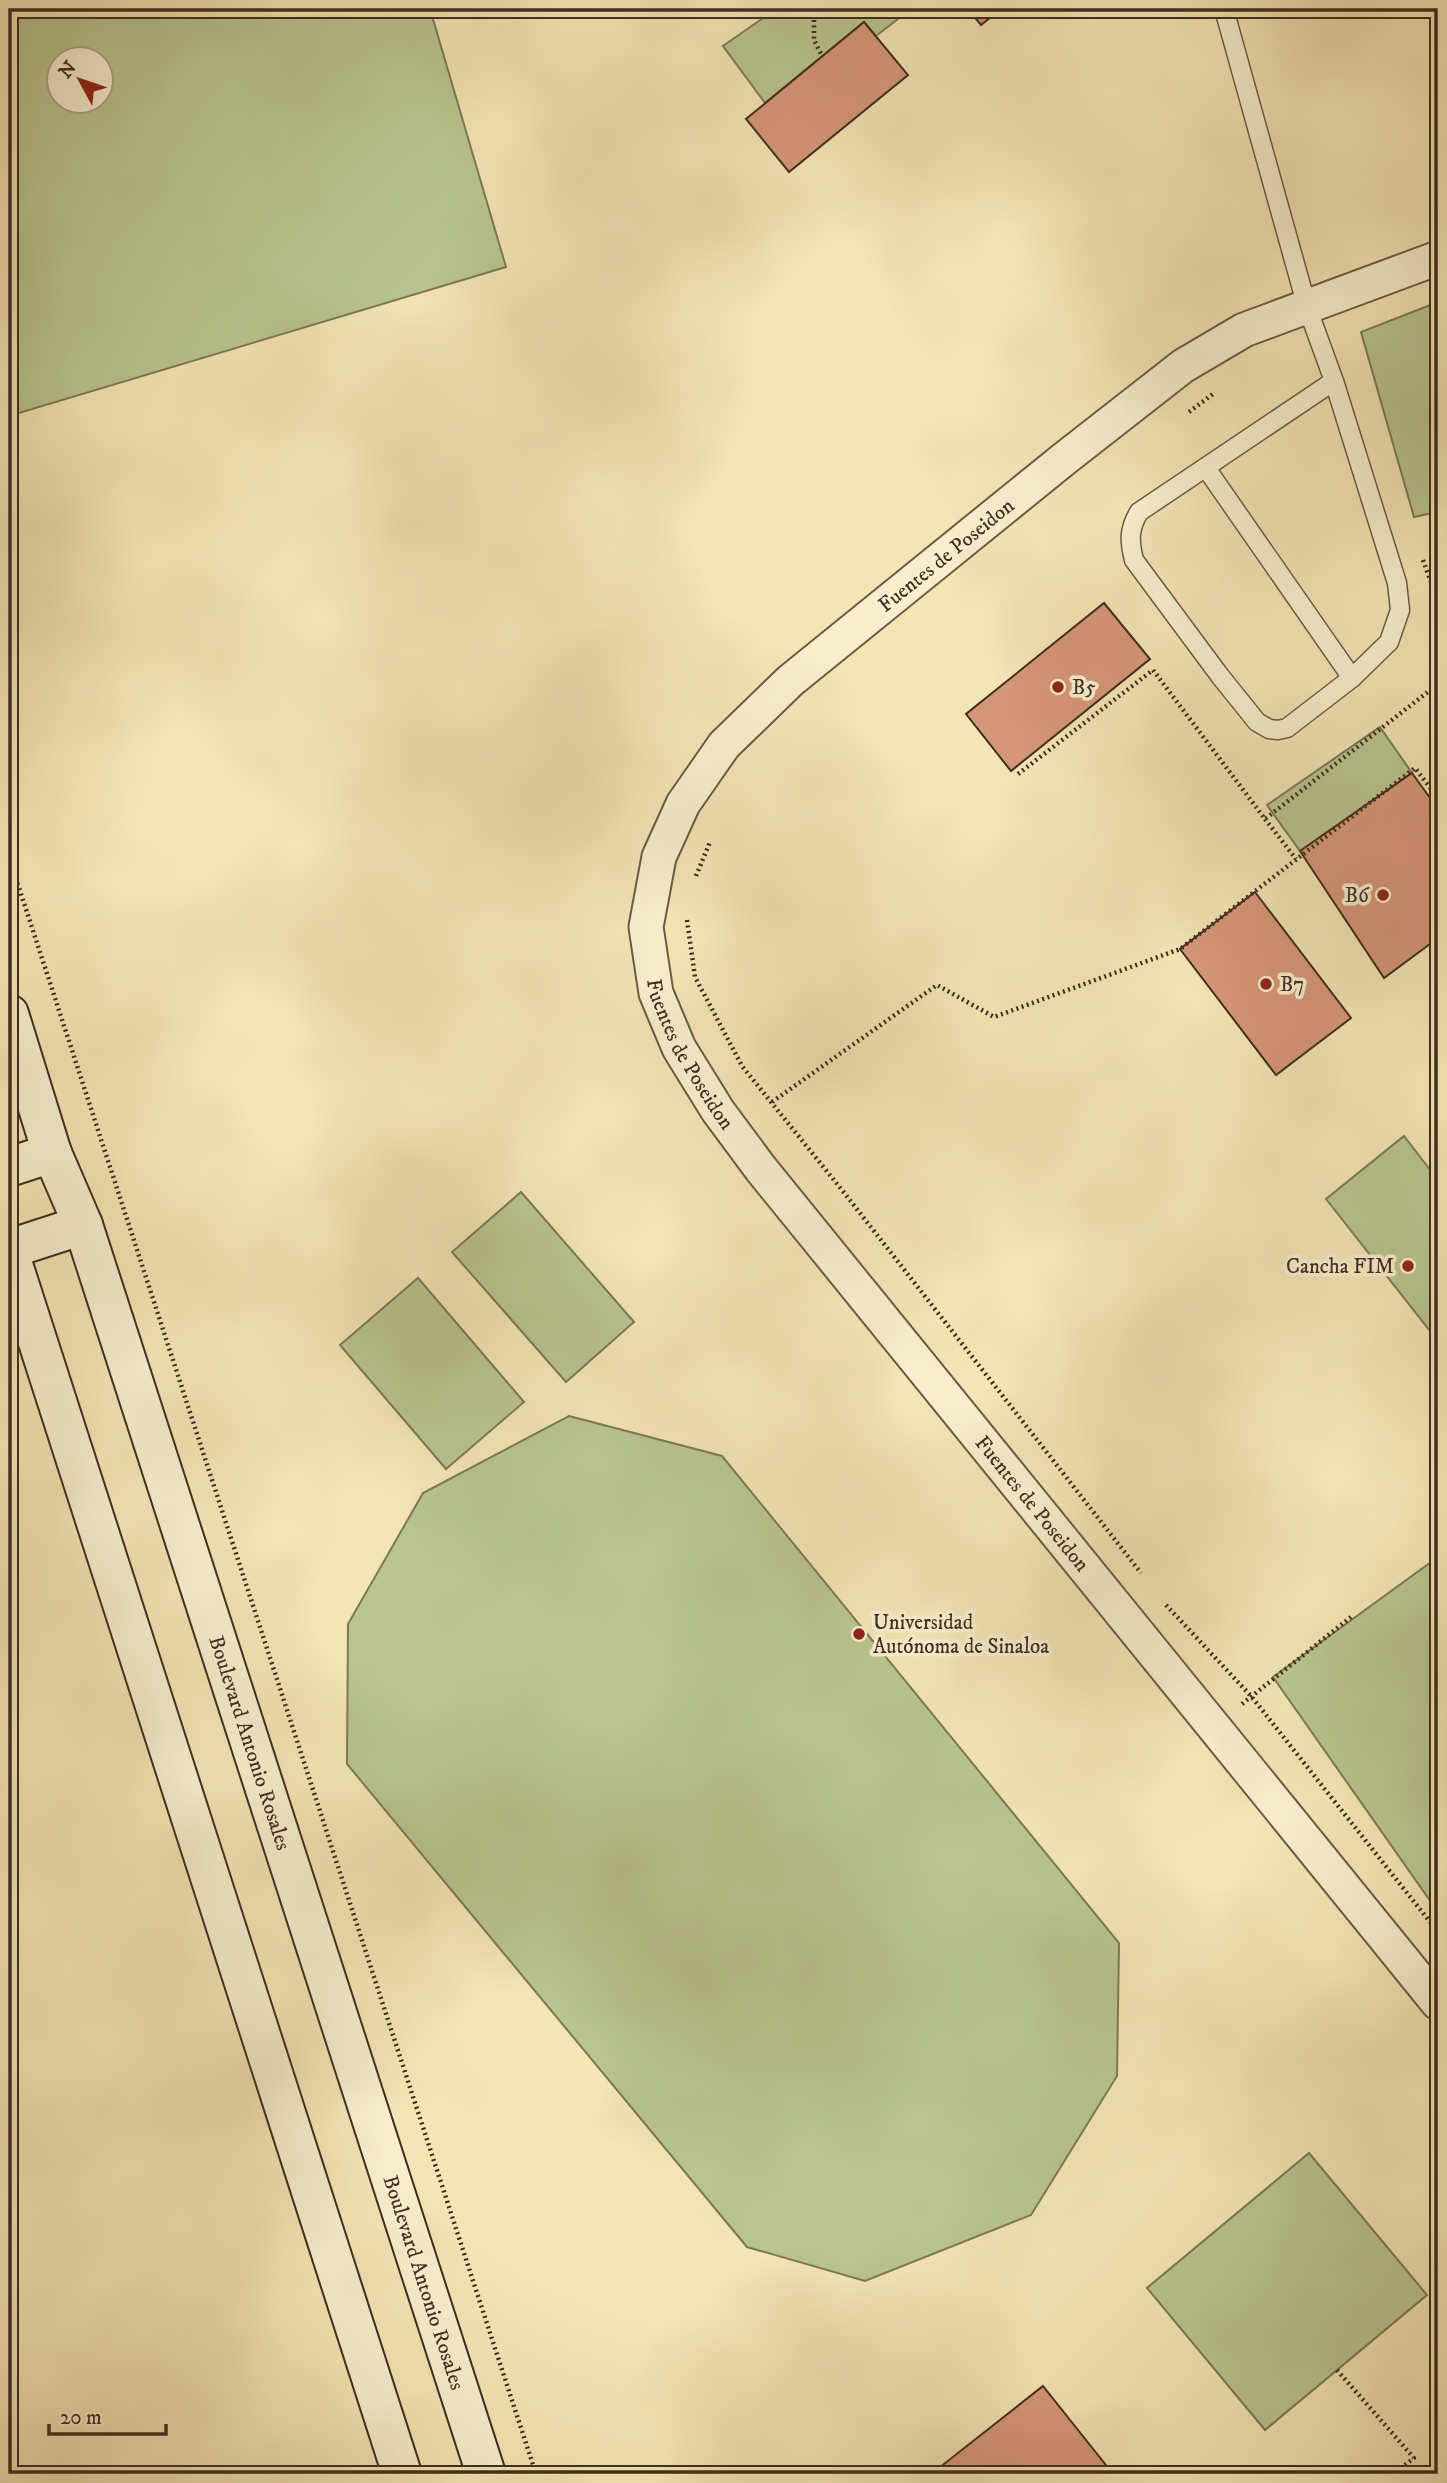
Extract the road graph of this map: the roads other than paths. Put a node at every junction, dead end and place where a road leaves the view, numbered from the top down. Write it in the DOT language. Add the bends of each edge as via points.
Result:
graph roads {
  1 [pos="1224,9"];
  2 [pos="1438,258"];
  3 [pos="1307,307"];
  4 [pos="1334,382"];
  5 [pos="1206,468"];
  6 [pos="1352,678"];
  7 [pos="9,1014"];
  8 [pos="52,1153"];
  9 [pos="9,1167"];
  10 [pos="83,1225"];
  11 [pos="9,1250"];
  12 [pos="1438,2003"];
  13 [pos="402,2474"];
  14 [pos="486,2474"];
  1 -- 3 [label="lane"];
  2 -- 3 [label="street, Fuentes de Poseidon"];
  3 -- 4 [label="lane"];
  3 -- 12 [label="street, Fuentes de Poseidon" via="1244,330 1183,366 790,681 724,745 683,804 659,857 646,927 656,993 679,1048 761,1169"];
  4 -- 5 [label="lane"];
  4 -- 6 [label="lane" via="1397,583 1400,610 1389,642"];
  5 -- 6 [label="lane"];
  5 -- 6 [label="lane" via="1139,512 1129,538 1134,560 1220,676 1257,722 1269,729 1287,728"];
  7 -- 8 [label="main road, Boulevard Antonio Rosales"];
  8 -- 9 [label="main road"];
  8 -- 10 [label="main road, Boulevard Antonio Rosales"];
  10 -- 11 [label="main road"];
  10 -- 14 [label="main road, Boulevard Antonio Rosales"];
  11 -- 13 [label="main road"];
}
